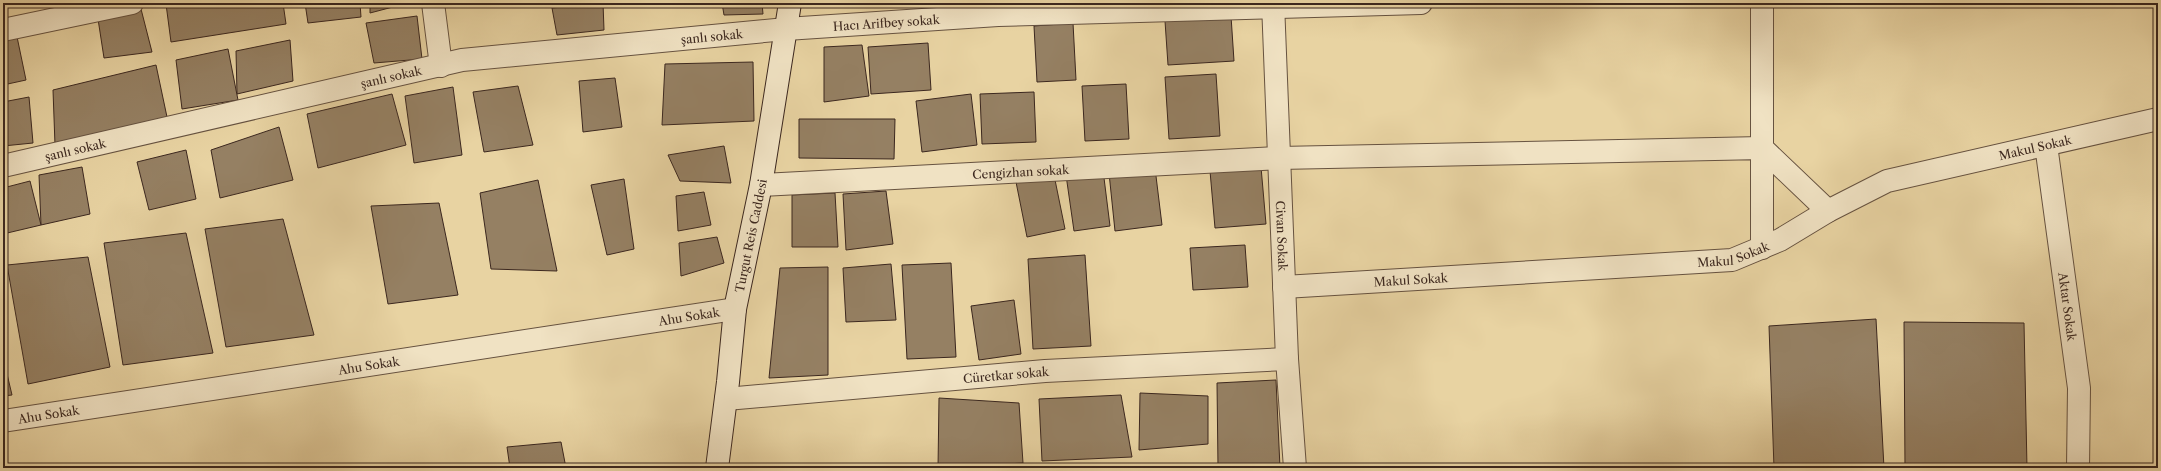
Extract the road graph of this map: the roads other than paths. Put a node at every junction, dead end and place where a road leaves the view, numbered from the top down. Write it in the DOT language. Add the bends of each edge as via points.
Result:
graph roads {
  1 [pos="132,3"];
  2 [pos="433,3"];
  3 [pos="790,3"];
  4 [pos="1421,3"];
  5 [pos="1762,3"];
  6 [pos="1273,5"];
  7 [pos="786,29"];
  8 [pos="3,30"];
  9 [pos="441,66"];
  10 [pos="2158,119"];
  11 [pos="2046,145"];
  12 [pos="1762,148"];
  13 [pos="1280,158"];
  14 [pos="3,166"];
  15 [pos="761,184"];
  16 [pos="1828,211"];
  17 [pos="1762,248"];
  18 [pos="1284,287"];
  19 [pos="735,309"];
  20 [pos="1287,359"];
  21 [pos="726,399"];
  22 [pos="3,421"];
  23 [pos="717,468"];
  24 [pos="1294,468"];
  25 [pos="2078,468"];
  1 -- 8 [label="street"];
  2 -- 9 [label="street"];
  3 -- 7 [label="street, Turgut Reis Caddesi"];
  4 -- 6 [label="street, Hacı Arifbey sokak"];
  5 -- 12 [label="street"];
  6 -- 7 [label="street, Hacı Arifbey sokak" via="998,15"];
  6 -- 13 [label="street, Civan Sokak"];
  7 -- 9 [label="street, şanlı sokak" via="462,60"];
  7 -- 15 [label="street, Turgut Reis Caddesi"];
  9 -- 14 [label="street, şanlı sokak"];
  10 -- 11 [label="street, Makul Sokak"];
  11 -- 16 [label="street, Makul Sokak" via="1887,181"];
  11 -- 25 [label="street, Aktar Sokak" via="2079,388"];
  12 -- 13 [label="street, Cengizhan sokak"];
  12 -- 16 [label="street"];
  12 -- 17 [label="street"];
  13 -- 15 [label="street, Cengizhan sokak"];
  13 -- 18 [label="street, Civan Sokak"];
  15 -- 19 [label="street, Turgut Reis Caddesi"];
  16 -- 17 [label="street, Makul Sokak"];
  17 -- 18 [label="street, Makul Sokak" via="1732,260"];
  18 -- 20 [label="street, Civan Sokak"];
  19 -- 21 [label="street, Turgut Reis Caddesi"];
  19 -- 22 [label="street, Ahu Sokak"];
  20 -- 21 [label="street, Cüretkar sokak" via="1045,371"];
  20 -- 24 [label="street, Civan Sokak"];
  21 -- 23 [label="street, Turgut Reis Caddesi"];
}
